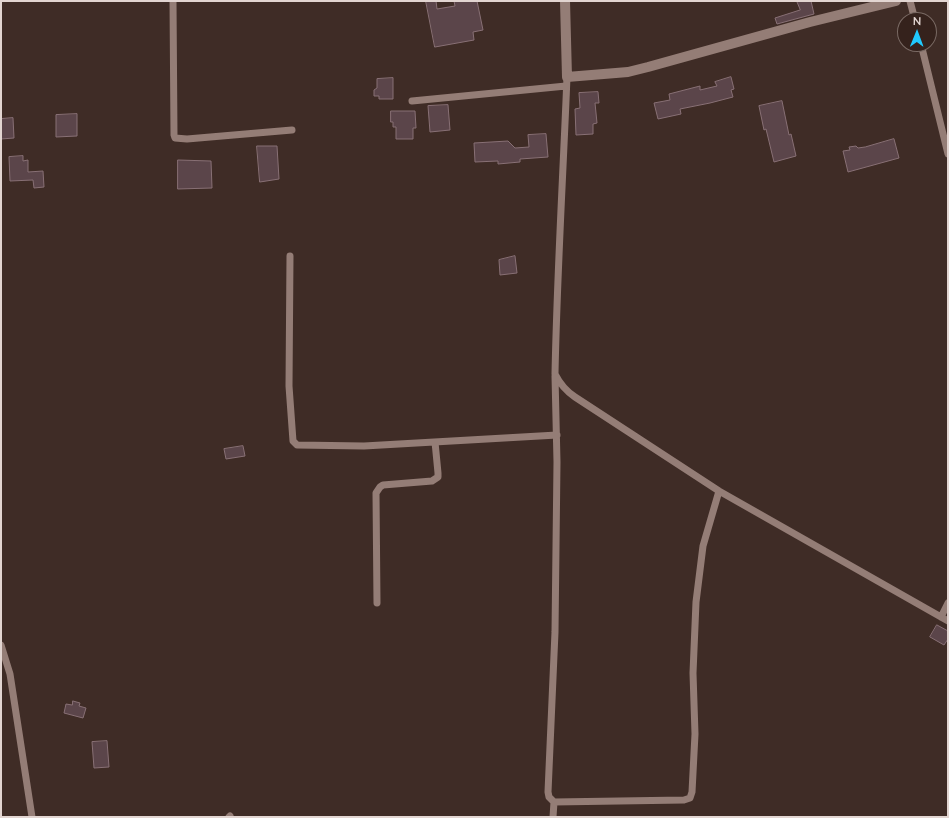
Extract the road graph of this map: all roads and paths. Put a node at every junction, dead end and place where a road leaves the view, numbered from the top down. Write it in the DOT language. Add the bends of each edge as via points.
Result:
graph roads {
  1 [pos="173,1"];
  2 [pos="565,1"];
  3 [pos="896,1"];
  4 [pos="910,1"];
  5 [pos="913,12"];
  6 [pos="923,52"];
  7 [pos="566,82"];
  8 [pos="412,101"];
  9 [pos="292,130"];
  10 [pos="948,154"];
  11 [pos="290,256"];
  12 [pos="555,374"];
  13 [pos="556,435"];
  14 [pos="435,442"];
  15 [pos="719,490"];
  16 [pos="377,603"];
  17 [pos="948,603"];
  18 [pos="941,617"];
  19 [pos="948,621"];
  20 [pos="1,645"];
  21 [pos="554,802"];
  22 [pos="32,817"];
  23 [pos="554,817"];
  1 -- 9 [label="street" via="176,138"];
  2 -- 7 [label="main road"];
  3 -- 7 [label="main road" via="628,72"];
  4 -- 5 [label="street"];
  6 -- 10 [label="street"];
  7 -- 8 [label="street"];
  7 -- 12 [label="street"];
  11 -- 14 [label="street" via="289,386 294,443 301,446 364,446"];
  12 -- 13 [label="street"];
  12 -- 15 [label="street" via="567,391 575,397"];
  13 -- 14 [label="street"];
  13 -- 21 [label="street" via="555,632 548,792"];
  14 -- 16 [label="street" via="438,477 432,481 383,485 376,493"];
  15 -- 18 [label="street"];
  15 -- 21 [label="street" via="703,546 696,602 693,673 695,734 690,798"];
  17 -- 18 [label="street"];
  18 -- 19 [label="street"];
  20 -- 22 [label="street" via="10,674"];
  21 -- 23 [label="street"];
}
